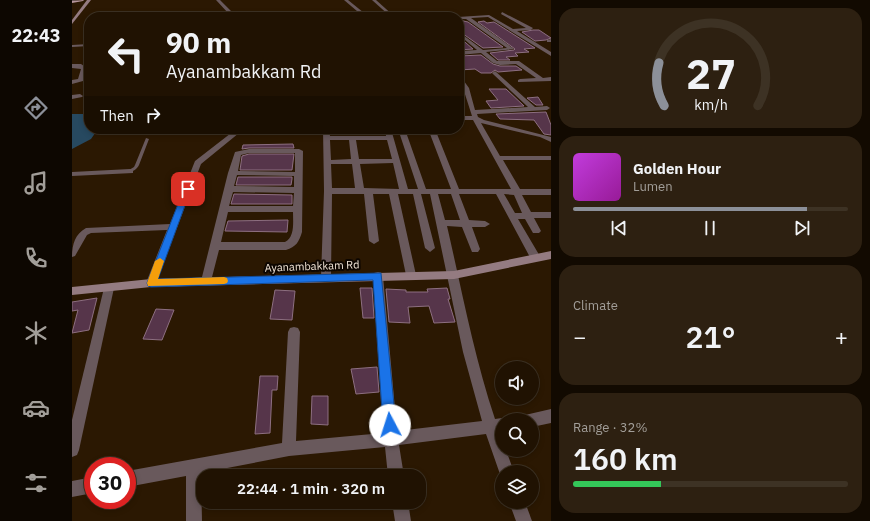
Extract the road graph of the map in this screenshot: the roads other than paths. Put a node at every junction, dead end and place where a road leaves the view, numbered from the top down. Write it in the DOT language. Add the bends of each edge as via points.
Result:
graph roads {
  1 [pos="80,0"];
  2 [pos="89,0"];
  3 [pos="218,0"];
  4 [pos="346,0"];
  5 [pos="374,0"];
  6 [pos="72,1"];
  7 [pos="228,12"];
  8 [pos="360,12"];
  9 [pos="387,12"];
  10 [pos="502,13"];
  11 [pos="466,17"];
  12 [pos="72,23"];
  13 [pos="512,30"];
  14 [pos="464,37"];
  15 [pos="84,45"];
  16 [pos="72,46"];
  17 [pos="482,51"];
  18 [pos="551,54"];
  19 [pos="464,55"];
  20 [pos="72,66"];
  21 [pos="495,73"];
  22 [pos="541,79"];
  23 [pos="551,79"];
  24 [pos="520,81"];
  25 [pos="72,82"];
  26 [pos="464,85"];
  27 [pos="80,96"];
  28 [pos="72,97"];
  29 [pos="547,108"];
  30 [pos="534,109"];
  31 [pos="474,115"];
  32 [pos="464,117"];
  33 [pos="233,134"];
  34 [pos="326,134"];
  35 [pos="331,134"];
  36 [pos="389,134"];
  37 [pos="403,134"];
  38 [pos="433,134"];
  39 [pos="352,138"];
  40 [pos="147,139"];
  41 [pos="551,140"];
  42 [pos="498,158"];
  43 [pos="551,158"];
  44 [pos="396,161"];
  45 [pos="327,162"];
  46 [pos="357,162"];
  47 [pos="130,170"];
  48 [pos="232,173"];
  49 [pos="72,174"];
  50 [pos="298,174"];
  51 [pos="228,189"];
  52 [pos="298,190"];
  53 [pos="328,191"];
  54 [pos="364,191"];
  55 [pos="455,191"];
  56 [pos="498,191"];
  57 [pos="392,192"];
  58 [pos="404,192"];
  59 [pos="424,192"];
  60 [pos="516,192"];
  61 [pos="551,192"];
  62 [pos="223,209"];
  63 [pos="297,209"];
  64 [pos="527,215"];
  65 [pos="551,215"];
  66 [pos="511,216"];
  67 [pos="442,223"];
  68 [pos="466,223"];
  69 [pos="485,224"];
  70 [pos="173,227"];
  71 [pos="536,231"];
  72 [pos="374,241"];
  73 [pos="214,246"];
  74 [pos="430,248"];
  75 [pos="475,249"];
  76 [pos="72,253"];
  77 [pos="551,255"];
  78 [pos="536,258"];
  79 [pos="411,275"];
  80 [pos="454,275"];
  81 [pos="378,276"];
  82 [pos="326,277"];
  83 [pos="206,281"];
  84 [pos="151,283"];
  85 [pos="109,288"];
  86 [pos="72,291"];
  87 [pos="294,332"];
  88 [pos="551,416"];
  89 [pos="539,418"];
  90 [pos="495,423"];
  91 [pos="495,426"];
  92 [pos="391,439"];
  93 [pos="289,449"];
  94 [pos="72,450"];
  95 [pos="193,467"];
  96 [pos="395,469"];
  97 [pos="136,477"];
  98 [pos="84,487"];
  99 [pos="72,489"];
  100 [pos="401,509"];
  101 [pos="520,509"];
  102 [pos="194,521"];
  103 [pos="403,521"];
  104 [pos="524,521"];
  1 -- 6 [label="main road"];
  2 -- 12 [label="street"];
  3 -- 7 [label="street"];
  4 -- 8 [label="street"];
  5 -- 9 [label="street"];
  10 -- 13 [label="street" via="531,29"];
  11 -- 13 [label="street" via="489,16"];
  11 -- 17 [label="street" via="512,49"];
  13 -- 18 [label="street"];
  14 -- 17 [label="street"];
  15 -- 16 [label="street"];
  17 -- 19 [label="street"];
  17 -- 22 [label="street" via="495,62 517,62"];
  20 -- 25 [label="street" via="84,68 81,80"];
  21 -- 30 [label="street"];
  22 -- 23 [label="street"];
  22 -- 24 [label="street"];
  26 -- 31 [label="street"];
  27 -- 28 [label="street"];
  29 -- 30 [label="street"];
  30 -- 31 [label="street"];
  31 -- 32 [label="street"];
  31 -- 41 [label="street" via="482,121"];
  31 -- 42 [label="street"];
  33 -- 70 [label="street" via="198,163"];
  34 -- 45 [label="street"];
  35 -- 39 [label="street"];
  36 -- 39 [label="street"];
  36 -- 44 [label="street"];
  37 -- 59 [label="street"];
  38 -- 55 [label="street"];
  39 -- 46 [label="street"];
  40 -- 47 [label="lane" via="137,165"];
  42 -- 43 [label="street"];
  42 -- 60 [label="street"];
  44 -- 46 [label="street"];
  44 -- 58 [label="street"];
  45 -- 46 [label="street"];
  45 -- 53 [label="street"];
  46 -- 54 [label="street"];
  47 -- 49 [label="street"];
  48 -- 50 [label="street"];
  48 -- 50 [label="street" via="238,154 243,152 299,151"];
  48 -- 51 [label="street"];
  50 -- 52 [label="street"];
  51 -- 52 [label="street"];
  51 -- 62 [label="street"];
  52 -- 63 [label="street"];
  53 -- 54 [label="street"];
  53 -- 82 [label="street"];
  54 -- 57 [label="street"];
  54 -- 72 [label="street"];
  55 -- 56 [label="street"];
  55 -- 59 [label="street"];
  55 -- 68 [label="street"];
  56 -- 60 [label="street"];
  56 -- 66 [label="street"];
  57 -- 58 [label="street"];
  57 -- 79 [label="street"];
  58 -- 59 [label="street"];
  59 -- 67 [label="street"];
  59 -- 74 [label="street"];
  60 -- 61 [label="street"];
  60 -- 64 [label="street"];
  62 -- 63 [label="street"];
  62 -- 73 [label="street"];
  63 -- 73 [label="street" via="297,232 293,244"];
  64 -- 65 [label="street"];
  64 -- 66 [label="street"];
  64 -- 71 [label="street"];
  66 -- 78 [label="street"];
  67 -- 68 [label="street"];
  67 -- 80 [label="street"];
  68 -- 69 [label="street"];
  68 -- 75 [label="street"];
  70 -- 76 [label="street" via="89,230 84,233"];
  70 -- 84 [label="street"];
  73 -- 83 [label="street"];
  77 -- 78 [label="street, Ayanambakkam Rd"];
  78 -- 80 [label="street, Ayanambakkam Rd"];
  79 -- 80 [label="street, Ayanambakkam Rd"];
  79 -- 81 [label="street, Ayanambakkam Rd"];
  80 -- 90 [label="street" via="466,336"];
  81 -- 82 [label="street, Ayanambakkam Rd"];
  81 -- 92 [label="street"];
  82 -- 83 [label="street, Ayanambakkam Rd"];
  83 -- 84 [label="street, Ayanambakkam Rd"];
  84 -- 85 [label="street, Ayanambakkam Rd"];
  85 -- 86 [label="street, Ayanambakkam Rd"];
  85 -- 94 [label="street"];
  87 -- 93 [label="street"];
  88 -- 89 [label="street"];
  91 -- 92 [label="street"];
  92 -- 93 [label="street"];
  92 -- 96 [label="street"];
  93 -- 95 [label="street"];
  95 -- 97 [label="street"];
  95 -- 102 [label="street"];
  98 -- 99 [label="street"];
  100 -- 103 [label="street"];
  101 -- 104 [label="street"];
}
